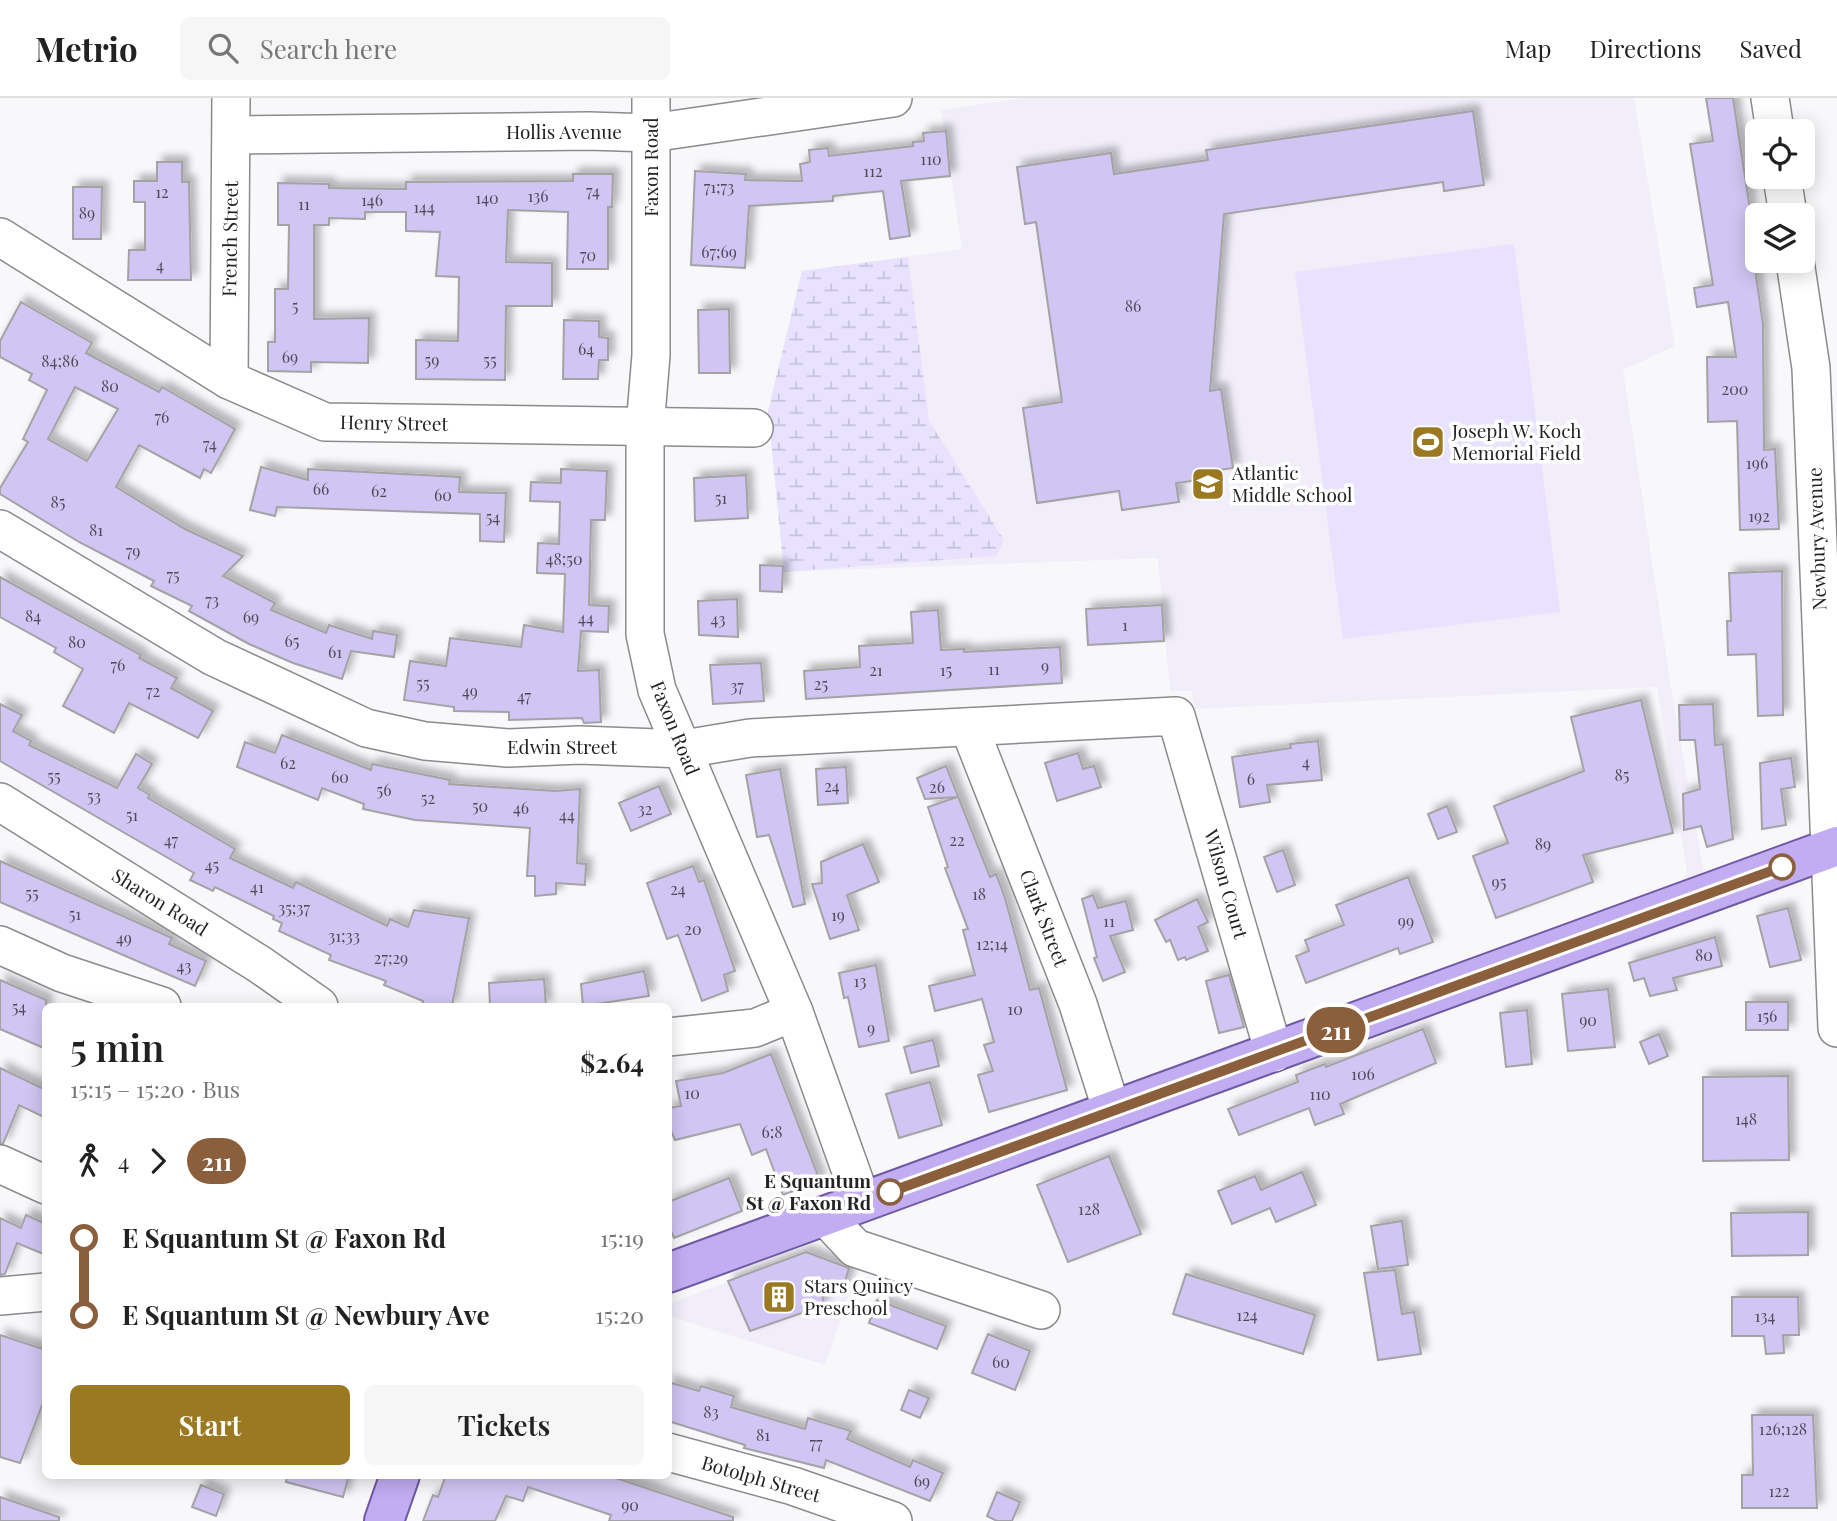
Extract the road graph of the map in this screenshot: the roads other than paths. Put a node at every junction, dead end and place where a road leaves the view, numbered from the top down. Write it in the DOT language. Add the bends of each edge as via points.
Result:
graph roads {
  1 [pos="231,98"];
  2 [pos="893,98"];
  3 [pos="1770,98"];
  4 [pos="651,116"];
  5 [pos="1773,119"];
  6 [pos="232,135"];
  7 [pos="0,237"];
  8 [pos="1797,273"];
  9 [pos="229,380"];
  10 [pos="645,427"];
  11 [pos="754,428"];
  12 [pos="0,529"];
  13 [pos="1176,716"];
  14 [pos="969,727"];
  15 [pos="684,749"];
  16 [pos="0,802"];
  17 [pos="1834,851"];
  18 [pos="0,945"];
  19 [pos="153,1003"];
  20 [pos="315,1003"];
  21 [pos="794,1012"];
  22 [pos="1837,1028"];
  23 [pos="672,1037"];
  24 [pos="1274,1053"];
  25 [pos="1112,1111"];
  26 [pos="0,1164"];
  27 [pos="42,1183"];
  28 [pos="862,1202"];
  29 [pos="825,1216"];
  30 [pos="672,1272"];
  31 [pos="42,1293"];
  32 [pos="0,1296"];
  33 [pos="1041,1310"];
  34 [pos="672,1453"];
  35 [pos="399,1479"];
  36 [pos="384,1521"];
  37 [pos="894,1521"];
  1 -- 6 [label="street, French Street"];
  2 -- 4 [label="street, Hollis Avenue"];
  3 -- 5 [label="street"];
  4 -- 6 [label="street, Hollis Avenue" via="589,131"];
  4 -- 10 [label="street, Faxon Road" via="651,355"];
  6 -- 9 [label="street, French Street"];
  7 -- 9 [label="street, Henry Street"];
  8 -- 17 [label="street, Newbury Avenue" via="1811,368"];
  9 -- 10 [label="street, Henry Street" via="325,422"];
  10 -- 11 [label="street, Henry Street"];
  10 -- 15 [label="street, Faxon Road" via="645,634 657,690"];
  12 -- 15 [label="street, Edwin Street" via="214,657 366,729 425,741 508,748"];
  13 -- 14 [label="street, Edwin Street"];
  13 -- 24 [label="street, Wilson Court"];
  14 -- 15 [label="street, Edwin Street" via="750,738"];
  14 -- 25 [label="street, Clark Street" via="1078,1004"];
  15 -- 21 [label="street, Faxon Road"];
  16 -- 20 [label="street, Sharon Road"];
  17 -- 22 [label="street, Newbury Avenue"];
  17 -- 24 [label="main road"];
  18 -- 19 [label="street" via="62,973"];
  21 -- 23 [label="street" via="755,1028"];
  21 -- 28 [label="street, Faxon Road"];
  24 -- 25 [label="main road"];
  25 -- 28 [label="main road"];
  26 -- 27 [label="street"];
  28 -- 29 [label="main road"];
  29 -- 30 [label="main road"];
  29 -- 33 [label="street" via="855,1248"];
  31 -- 32 [label="street"];
  34 -- 37 [label="street, Botolph Street" via="793,1486"];
  35 -- 36 [label="main road"];
}
